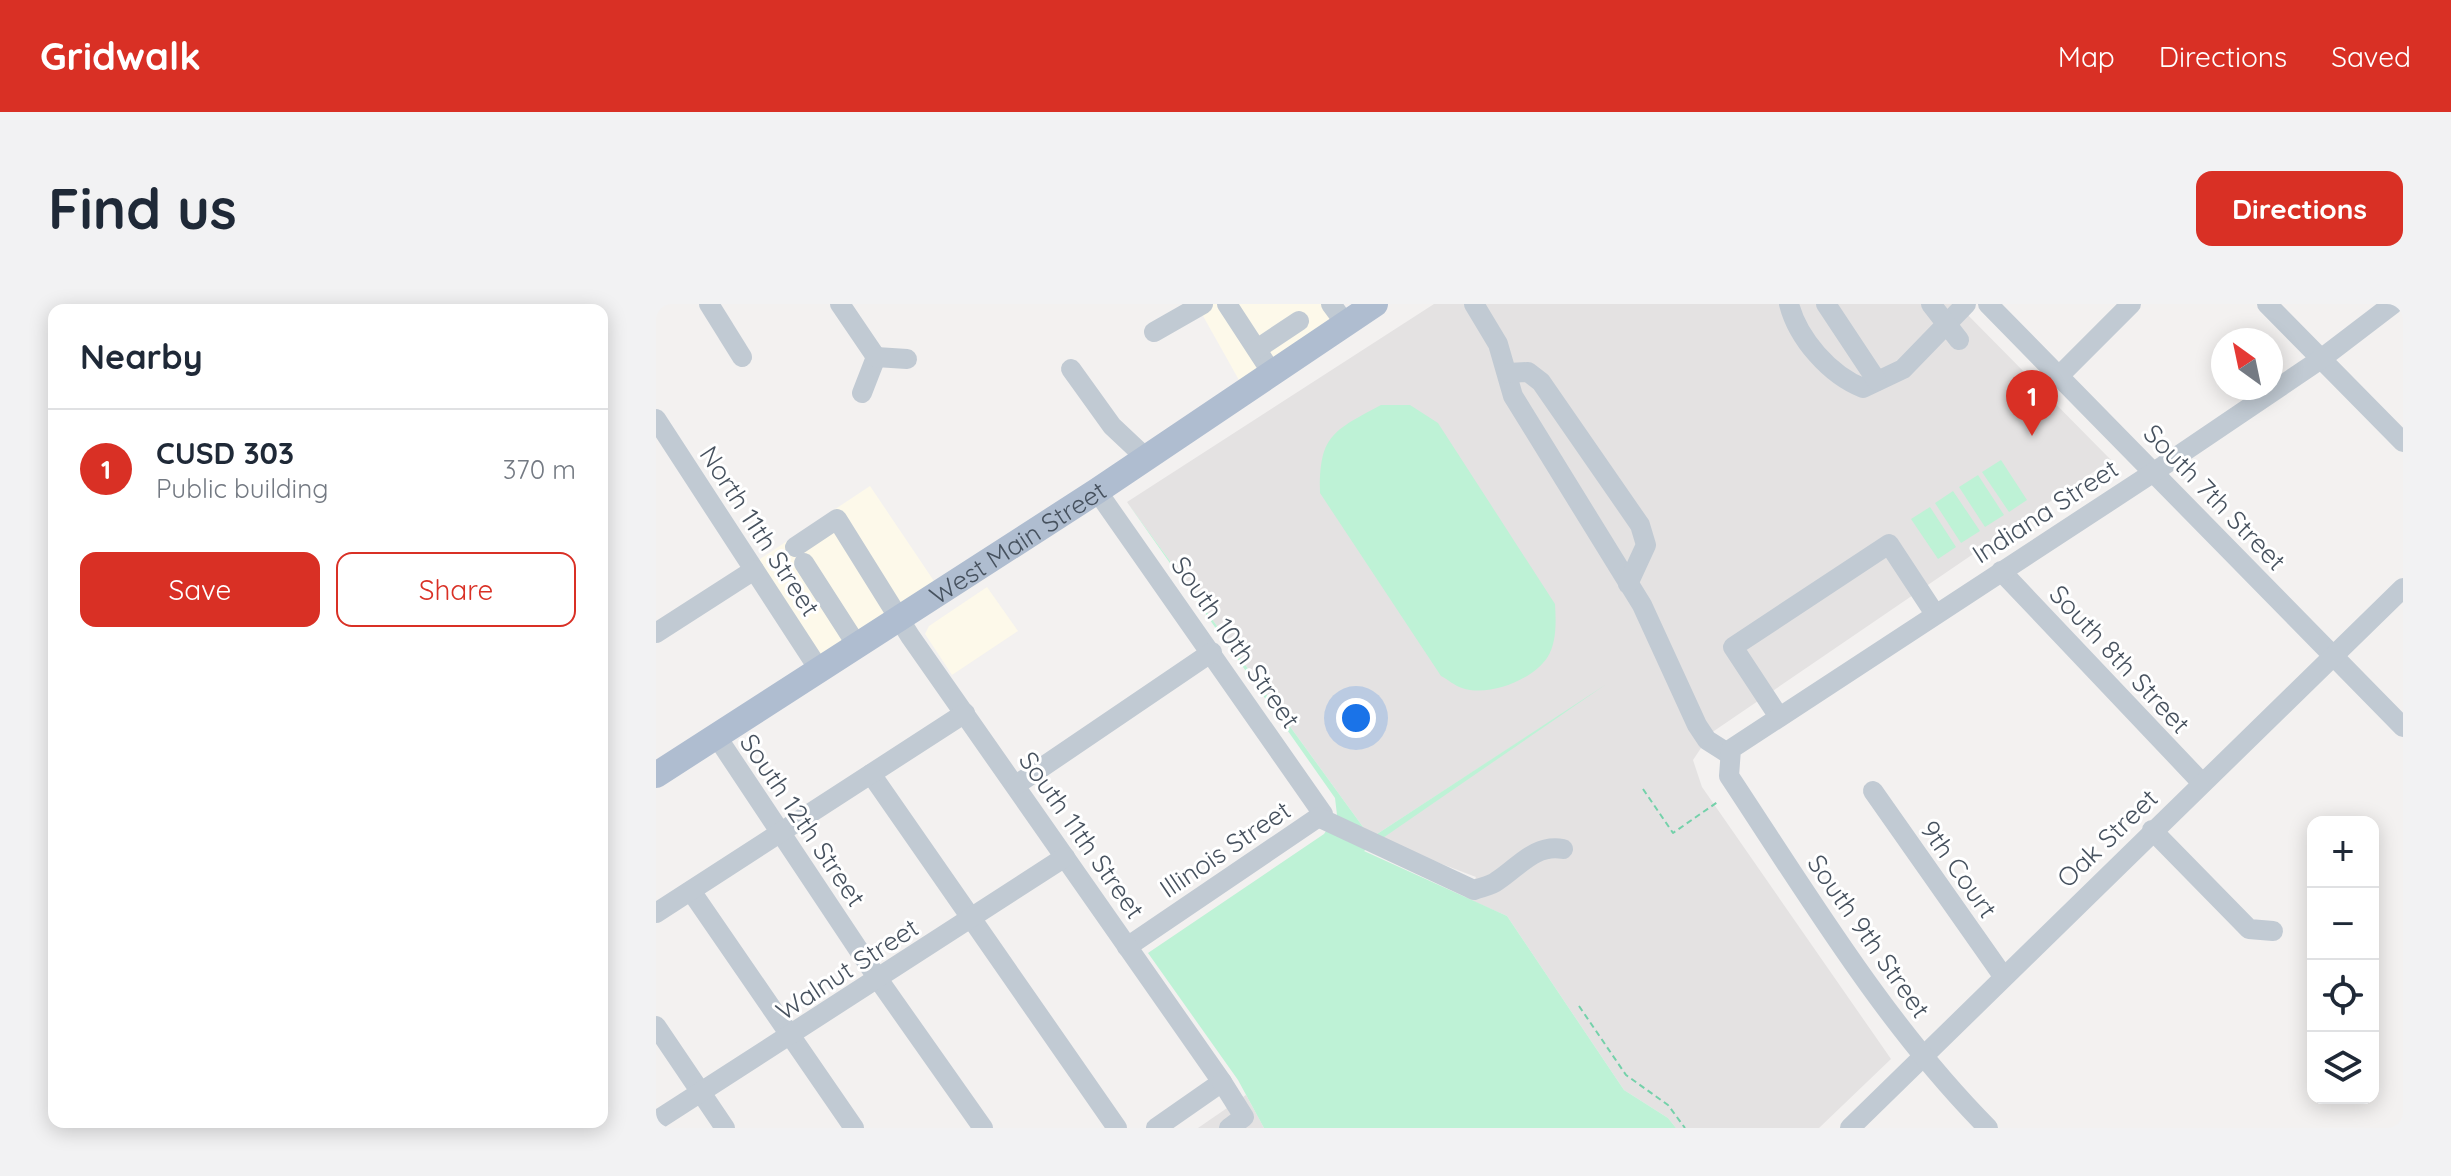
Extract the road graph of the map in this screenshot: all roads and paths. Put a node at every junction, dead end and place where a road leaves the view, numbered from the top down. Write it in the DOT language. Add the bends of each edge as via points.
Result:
graph roads {
  1 [pos="709,304"];
  2 [pos="840,304"];
  3 [pos="1203,304"];
  4 [pos="1227,304"];
  5 [pos="1375,304"];
  6 [pos="1474,304"];
  7 [pos="1789,304"];
  8 [pos="1826,304"];
  9 [pos="1931,304"];
  10 [pos="1966,304"];
  11 [pos="1988,304"];
  12 [pos="2131,304"];
  13 [pos="2267,304"];
  14 [pos="2393,304"];
  15 [pos="1294,312"];
  16 [pos="1338,314"];
  17 [pos="1947,321"];
  18 [pos="1154,332"];
  19 [pos="1959,340"];
  20 [pos="1314,344"];
  21 [pos="1257,349"];
  22 [pos="742,357"];
  23 [pos="876,357"];
  24 [pos="907,359"];
  25 [pos="2321,359"];
  26 [pos="1071,369"];
  27 [pos="1272,373"];
  28 [pos="1508,373"];
  29 [pos="2059,376"];
  30 [pos="1877,381"];
  31 [pos="862,393"];
  32 [pos="656,419"];
  33 [pos="2403,442"];
  34 [pos="1146,458"];
  35 [pos="2154,472"];
  36 [pos="1097,491"];
  37 [pos="754,570"];
  38 [pos="2001,571"];
  39 [pos="1628,584"];
  40 [pos="2403,588"];
  41 [pos="1935,614"];
  42 [pos="900,620"];
  43 [pos="656,633"];
  44 [pos="858,647"];
  45 [pos="1212,652"];
  46 [pos="2334,657"];
  47 [pos="820,671"];
  48 [pos="965,713"];
  49 [pos="1779,717"];
  50 [pos="2403,727"];
  51 [pos="717,737"];
  52 [pos="1728,758"];
  53 [pos="871,774"];
  54 [pos="656,775"];
  55 [pos="2202,783"];
  56 [pos="1016,785"];
  57 [pos="1643,789"];
  58 [pos="1873,791"];
  59 [pos="1719,801"];
  60 [pos="1316,819"];
  61 [pos="2152,830"];
  62 [pos="781,832"];
  63 [pos="1563,849"];
  64 [pos="1065,857"];
  65 [pos="691,891"];
  66 [pos="656,913"];
  67 [pos="970,919"];
  68 [pos="2273,931"];
  69 [pos="1127,947"];
  70 [pos="2003,976"];
  71 [pos="878,979"];
  72 [pos="1579,1006"];
  73 [pos="656,1026"];
  74 [pos="790,1037"];
  75 [pos="1922,1057"];
  76 [pos="1222,1081"];
  77 [pos="701,1093"];
  78 [pos="656,1121"];
  79 [pos="1241,1124"];
  80 [pos="725,1128"];
  81 [pos="854,1128"];
  82 [pos="983,1128"];
  83 [pos="1117,1128"];
  84 [pos="1156,1128"];
  85 [pos="1685,1128"];
  86 [pos="1850,1128"];
  87 [pos="1988,1128"];
  1 -- 22 [label="street"];
  2 -- 23 [label="street"];
  3 -- 18 [label="street"];
  4 -- 21 [label="street"];
  5 -- 16 [label="main road, West Main Street"];
  6 -- 28 [label="street"];
  7 -- 30 [label="street" via="1813,349 1842,380 1863,388"];
  8 -- 30 [label="street"];
  9 -- 17 [label="street"];
  10 -- 17 [label="street"];
  11 -- 29 [label="street, South 7th Street"];
  12 -- 29 [label="street"];
  13 -- 25 [label="street"];
  14 -- 25 [label="street, Indiana Street"];
  15 -- 20 [label="street"];
  15 -- 21 [label="street"];
  16 -- 20 [label="main road, West Main Street"];
  17 -- 19 [label="street"];
  17 -- 30 [label="street" via="1903,369"];
  20 -- 27 [label="main road, West Main Street"];
  21 -- 27 [label="street"];
  23 -- 24 [label="street"];
  23 -- 31 [label="street"];
  25 -- 33 [label="street"];
  25 -- 35 [label="street, Indiana Street"];
  26 -- 34 [label="street" via="1112,426"];
  27 -- 34 [label="main road, West Main Street"];
  28 -- 39 [label="street" via="1513,396 1536,438"];
  28 -- 39 [label="street" via="1528,372 1541,382 1640,525 1646,545"];
  29 -- 35 [label="street, South 7th Street"];
  32 -- 37 [label="street, North 11th Street"];
  34 -- 36 [label="main road, West Main Street"];
  35 -- 38 [label="street, Indiana Street"];
  35 -- 46 [label="street, South 7th Street"];
  36 -- 42 [label="main road, West Main Street"];
  36 -- 45 [label="street, South 10th Street"];
  37 -- 43 [label="street"];
  37 -- 47 [label="street, North 11th Street"];
  38 -- 41 [label="street, Indiana Street"];
  38 -- 55 [label="street, South 8th Street"];
  39 -- 52 [label="street" via="1664,647 1697,725"];
  40 -- 46 [label="street, Oak Street"];
  41 -- 49 [label="street, Indiana Street"];
  41 -- 49 [label="street" via="1889,544 1733,647"];
  42 -- 44 [label="main road, West Main Street"];
  42 -- 44 [label="street, South 11th Street" via="837,519 800,555"];
  42 -- 48 [label="street, South 11th Street"];
  44 -- 47 [label="main road, West Main Street"];
  45 -- 56 [label="street"];
  45 -- 60 [label="street, South 10th Street" via="1323,814"];
  46 -- 50 [label="street, South 7th Street"];
  46 -- 55 [label="street, Oak Street"];
  47 -- 51 [label="main road, West Main Street"];
  48 -- 53 [label="street"];
  48 -- 56 [label="street, South 11th Street"];
  49 -- 52 [label="street, Indiana Street" via="1731,749"];
  51 -- 54 [label="main road, West Main Street"];
  51 -- 62 [label="street, South 12th Street"];
  52 -- 75 [label="street, South 9th Street" via="1736,788"];
  53 -- 62 [label="street"];
  53 -- 67 [label="street"];
  55 -- 61 [label="street, Oak Street"];
  56 -- 64 [label="street, South 11th Street"];
  57 -- 59 [label="path" via="1673,833"];
  58 -- 70 [label="street, 9th Court"];
  60 -- 63 [label="street" via="1474,890 1496,883 1525,857 1551,847"];
  60 -- 69 [label="street, Illinois Street"];
  61 -- 68 [label="street" via="2249,929"];
  61 -- 70 [label="street, Oak Street"];
  62 -- 65 [label="street"];
  62 -- 71 [label="street, South 12th Street"];
  64 -- 67 [label="street, Walnut Street"];
  64 -- 69 [label="street, South 11th Street"];
  65 -- 66 [label="street"];
  65 -- 74 [label="street"];
  67 -- 71 [label="street, Walnut Street"];
  67 -- 83 [label="street"];
  69 -- 76 [label="street, South 11th Street"];
  70 -- 75 [label="street, Oak Street"];
  71 -- 74 [label="street, Walnut Street"];
  71 -- 82 [label="street, South 12th Street"];
  72 -- 85 [label="path" via="1626,1075 1668,1105"];
  73 -- 77 [label="street"];
  74 -- 77 [label="street, Walnut Street"];
  74 -- 81 [label="street"];
  75 -- 86 [label="street, Oak Street"];
  75 -- 87 [label="street, South 9th Street"];
  76 -- 79 [label="street, South 11th Street"];
  76 -- 84 [label="street"];
  77 -- 78 [label="street, Walnut Street"];
  77 -- 80 [label="street"];
}
